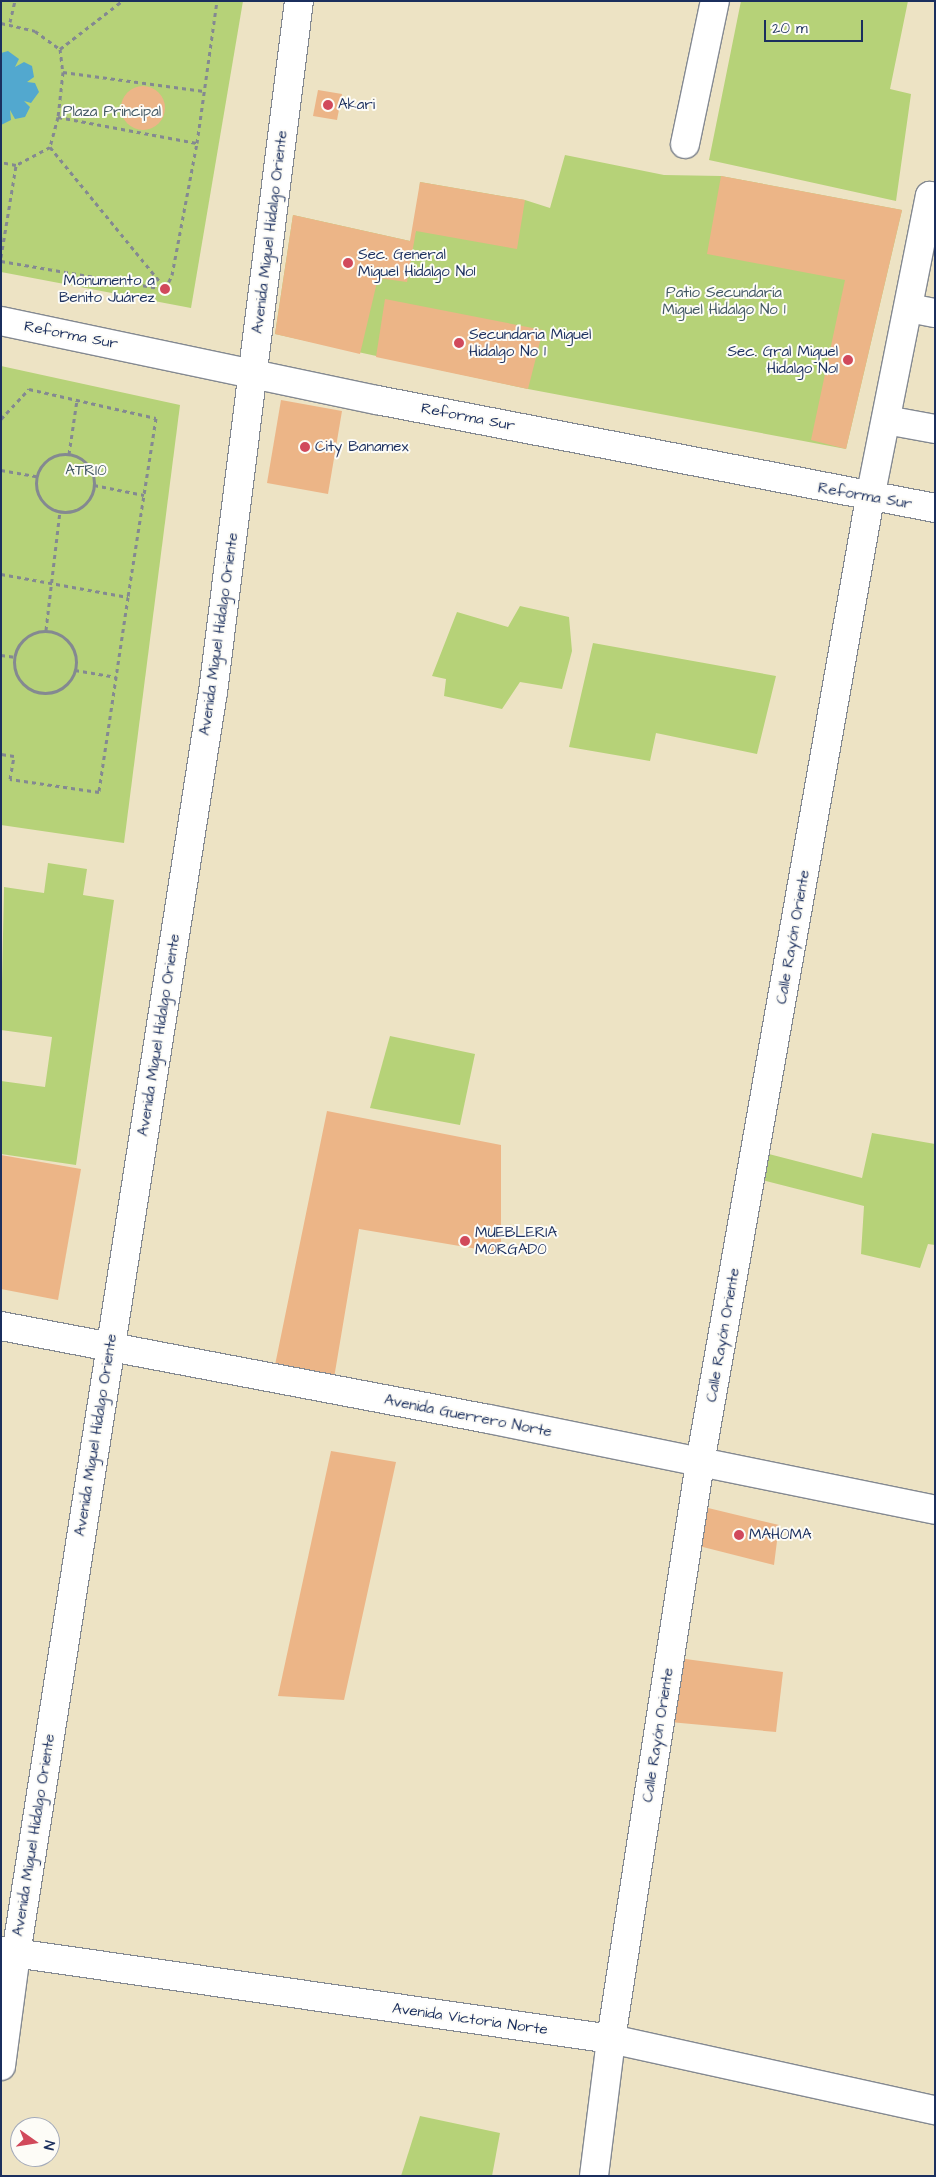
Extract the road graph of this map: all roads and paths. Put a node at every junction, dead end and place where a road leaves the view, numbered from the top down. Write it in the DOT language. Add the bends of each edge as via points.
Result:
graph roads {
  1 [pos="15,1"];
  2 [pos="122,1"];
  3 [pos="217,1"];
  4 [pos="299,1"];
  5 [pos="715,1"];
  6 [pos="10,22"];
  7 [pos="1,23"];
  8 [pos="60,49"];
  9 [pos="63,72"];
  10 [pos="204,91"];
  11 [pos="58,117"];
  12 [pos="197,143"];
  13 [pos="685,144"];
  14 [pos="50,147"];
  15 [pos="1,162"];
  16 [pos="16,165"];
  17 [pos="935,197"];
  18 [pos="1,259"];
  19 [pos="165,289"];
  20 [pos="922,311"];
  21 [pos="1,320"];
  22 [pos="253,371"];
  23 [pos="77,400"];
  24 [pos="1,419"];
  25 [pos="886,420"];
  26 [pos="935,430"];
  27 [pos="68,454"];
  28 [pos="1,470"];
  29 [pos="36,476"];
  30 [pos="94,485"];
  31 [pos="144,495"];
  32 [pos="870,498"];
  33 [pos="935,508"];
  34 [pos="60,511"];
  35 [pos="1,574"];
  36 [pos="53,583"];
  37 [pos="128,597"];
  38 [pos="46,630"];
  39 [pos="1,655"];
  40 [pos="16,657"];
  41 [pos="75,670"];
  42 [pos="116,677"];
  43 [pos="1,754"];
  44 [pos="1,1326"];
  45 [pos="110,1346"];
  46 [pos="700,1463"];
  47 [pos="935,1510"];
  48 [pos="9,1953"];
  49 [pos="611,2039"];
  50 [pos="1,2066"];
  51 [pos="935,2110"];
  52 [pos="594,2176"];
  1 -- 6 [label="path"];
  2 -- 8 [label="path"];
  3 -- 10 [label="path"];
  4 -- 22 [label="street, Avenida Miguel Hidalgo Oriente"];
  5 -- 13 [label="street"];
  6 -- 7 [label="path"];
  6 -- 8 [label="path" via="35,31"];
  8 -- 9 [label="path"];
  9 -- 10 [label="path"];
  9 -- 11 [label="path"];
  10 -- 12 [label="path"];
  11 -- 12 [label="path"];
  11 -- 14 [label="path"];
  12 -- 19 [label="path" via="172,275"];
  14 -- 16 [label="path"];
  14 -- 19 [label="path"];
  15 -- 16 [label="path"];
  16 -- 18 [label="path"];
  17 -- 20 [label="street, Calle Rayón Oriente" via="930,196"];
  18 -- 19 [label="path"];
  20 -- 25 [label="street, Calle Rayón Oriente"];
  21 -- 22 [label="street, Reforma Sur"];
  22 -- 32 [label="street, Reforma Sur" via="377,400"];
  22 -- 45 [label="street, Avenida Miguel Hidalgo Oriente" via="213,692"];
  23 -- 24 [label="path" via="29,389"];
  23 -- 27 [label="path"];
  23 -- 31 [label="path" via="156,418"];
  25 -- 26 [label="street"];
  25 -- 32 [label="street, Calle Rayón Oriente"];
  27 -- 29 [label="path" via="48,460"];
  27 -- 30 [label="path" via="88,465"];
  28 -- 29 [label="path"];
  29 -- 34 [label="path" via="39,495"];
  30 -- 31 [label="path"];
  30 -- 34 [label="path" via="84,505 71,511"];
  31 -- 37 [label="path"];
  32 -- 33 [label="street, Reforma Sur"];
  32 -- 46 [label="street, Calle Rayón Oriente"];
  34 -- 36 [label="path"];
  35 -- 36 [label="path"];
  36 -- 37 [label="path"];
  36 -- 38 [label="path"];
  37 -- 42 [label="path"];
  38 -- 40 [label="path" via="25,637 17,646"];
  38 -- 41 [label="path" via="61,633 72,643 77,656"];
  39 -- 40 [label="path"];
  40 -- 41 [label="path" via="14,668 19,679 26,688 40,693 51,694 71,681"];
  41 -- 42 [label="path"];
  42 -- 43 [label="path" via="99,792 10,779 14,756"];
  44 -- 45 [label="street, Avenida Guerrero Norte"];
  45 -- 46 [label="street, Avenida Guerrero Norte"];
  45 -- 48 [label="street, Avenida Miguel Hidalgo Oriente"];
  46 -- 47 [label="street, Avenida Guerrero Norte"];
  46 -- 49 [label="street, Calle Rayón Oriente"];
  48 -- 49 [label="street, Avenida Victoria Norte"];
  48 -- 50 [label="street, Avenida Miguel Hidalgo Oriente"];
  49 -- 51 [label="street, Avenida Victoria Norte"];
  49 -- 52 [label="street, Calle Rayón Oriente"];
}
